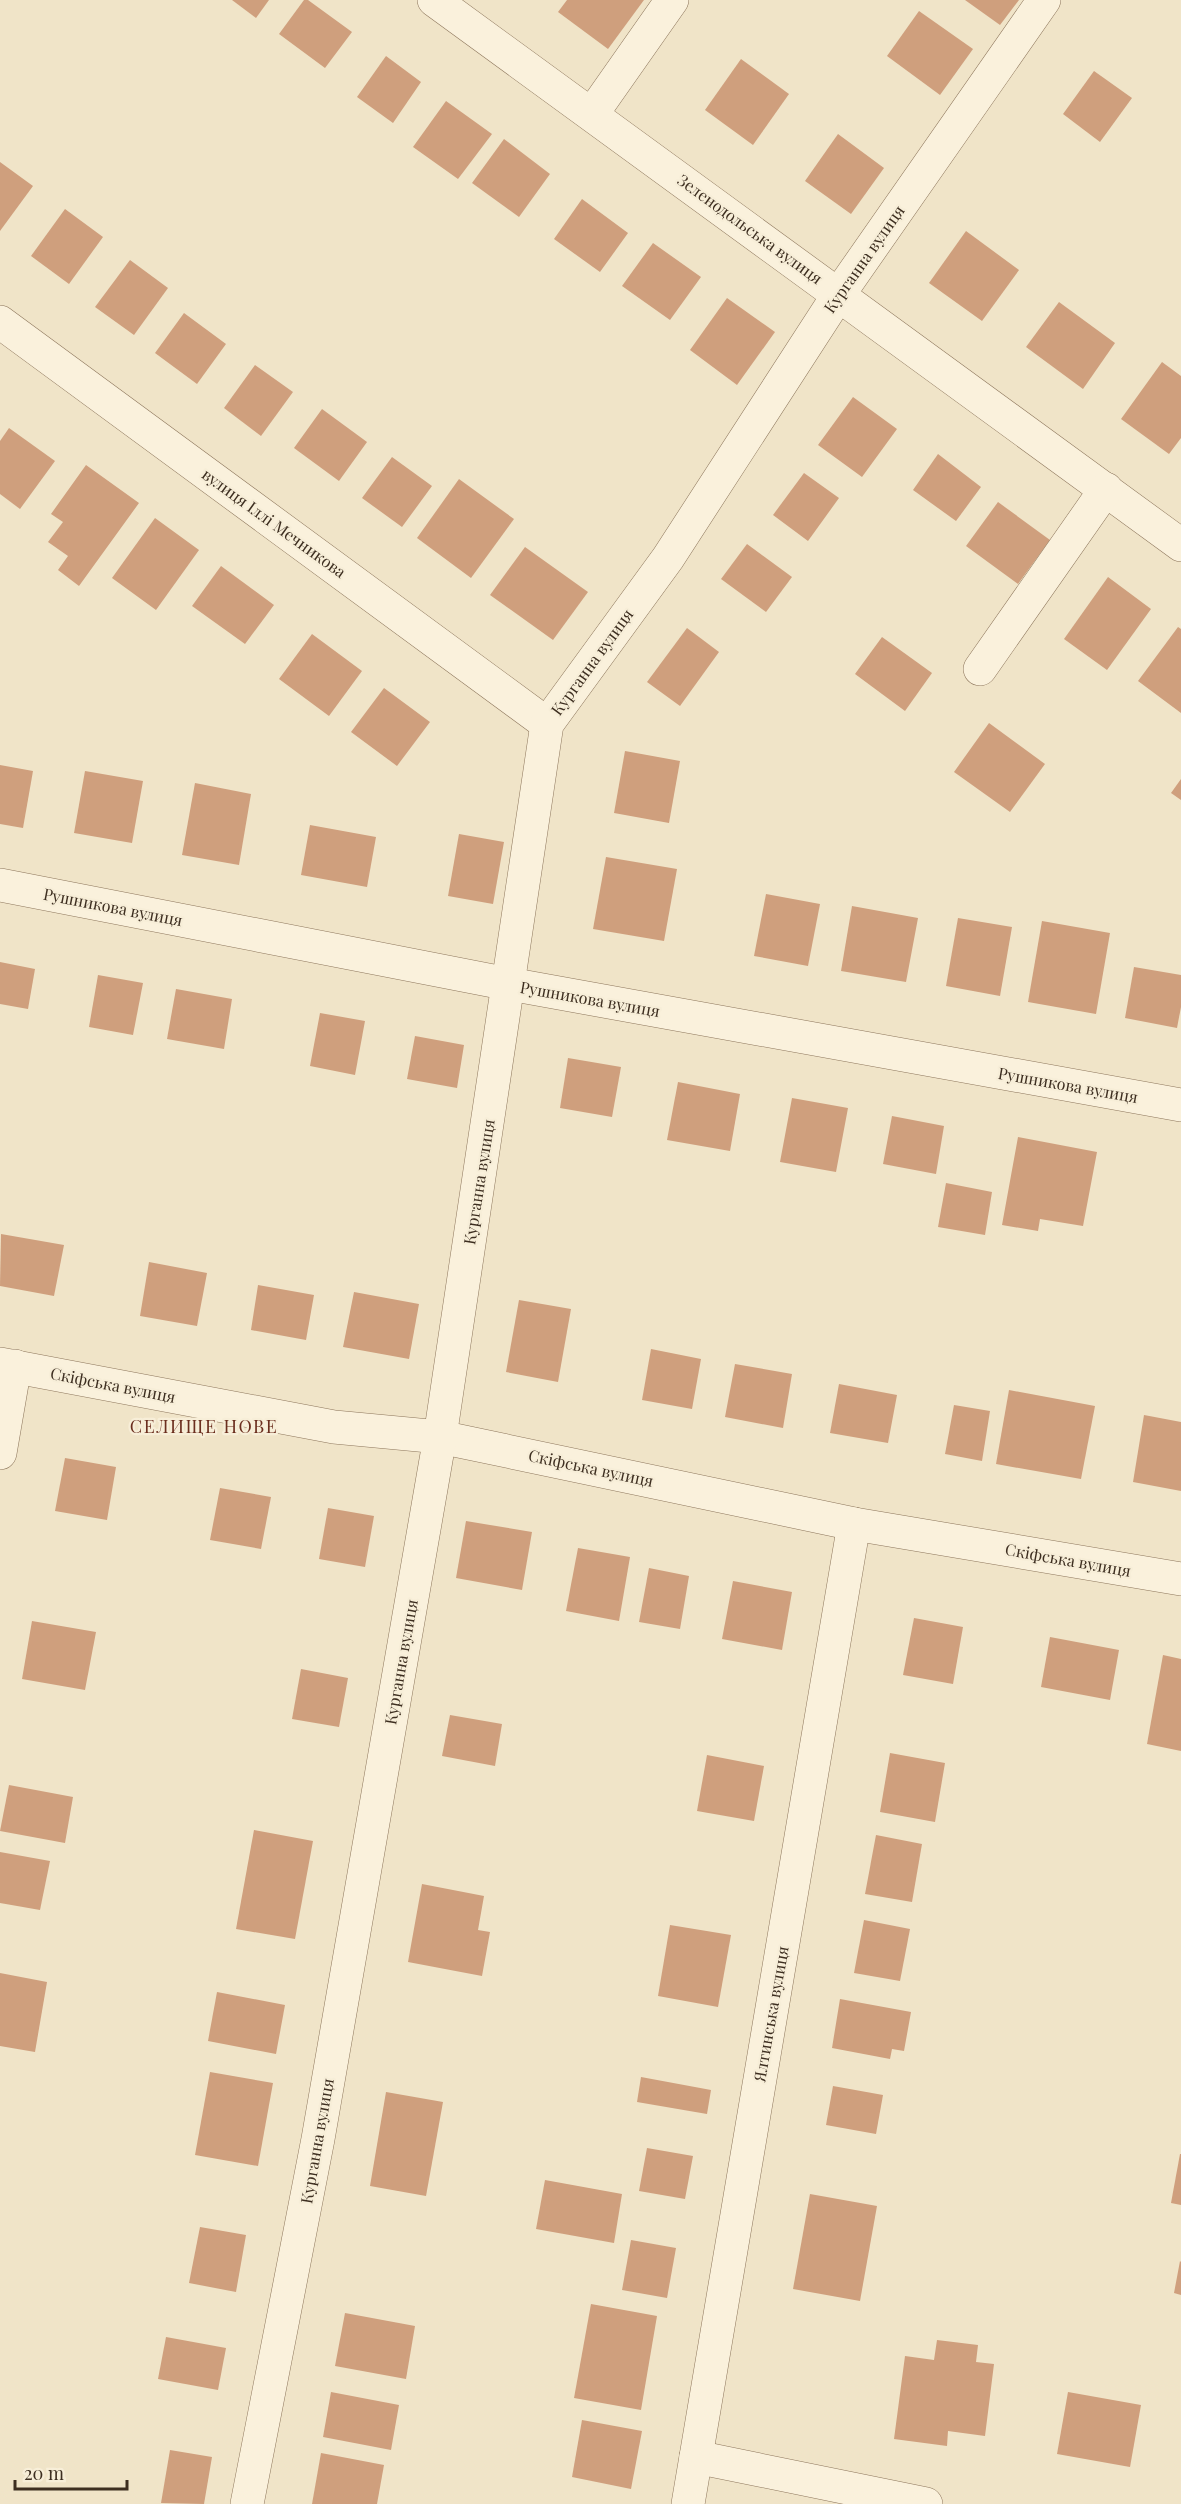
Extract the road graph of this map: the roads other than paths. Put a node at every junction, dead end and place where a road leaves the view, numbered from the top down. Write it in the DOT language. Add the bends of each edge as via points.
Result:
graph roads {
  1 [pos="434,0"];
  2 [pos="672,0"];
  3 [pos="1044,0"];
  4 [pos="592,114"];
  5 [pos="839,294"];
  6 [pos="0,322"];
  7 [pos="1106,489"];
  8 [pos="1178,536"];
  9 [pos="980,669"];
  10 [pos="547,724"];
  11 [pos="0,885"];
  12 [pos="509,984"];
  13 [pos="1181,1105"];
  14 [pos="8,1365"];
  15 [pos="440,1437"];
  16 [pos="0,1453"];
  17 [pos="854,1524"];
  18 [pos="1181,1579"];
  19 [pos="696,2457"];
  20 [pos="247,2504"];
  21 [pos="688,2504"];
  22 [pos="926,2504"];
  1 -- 4 [label="street, Зеленодольська вулиця"];
  2 -- 4 [label="street"];
  3 -- 5 [label="street, Курганна вулиця"];
  4 -- 5 [label="street, Зеленодольська вулиця"];
  5 -- 7 [label="street, Зеленодольська вулиця"];
  5 -- 10 [label="street, Курганна вулиця" via="668,558"];
  6 -- 10 [label="street, вулиця Іллі Мечникова"];
  7 -- 8 [label="street, Зеленодольська вулиця"];
  7 -- 9 [label="street"];
  10 -- 12 [label="street, Курганна вулиця"];
  11 -- 12 [label="street, Рушникова вулиця"];
  12 -- 13 [label="street, Рушникова вулиця"];
  12 -- 15 [label="street, Курганна вулиця"];
  14 -- 15 [label="street, Скіфська вулиця" via="334,1428"];
  14 -- 16 [label="street"];
  15 -- 17 [label="street, Скіфська вулиця"];
  15 -- 20 [label="street, Курганна вулиця" via="318,2139"];
  17 -- 18 [label="street, Скіфська вулиця"];
  17 -- 19 [label="street, Ялтинська вулиця"];
  19 -- 21 [label="street, Ялтинська вулиця"];
  19 -- 22 [label="street"];
}
